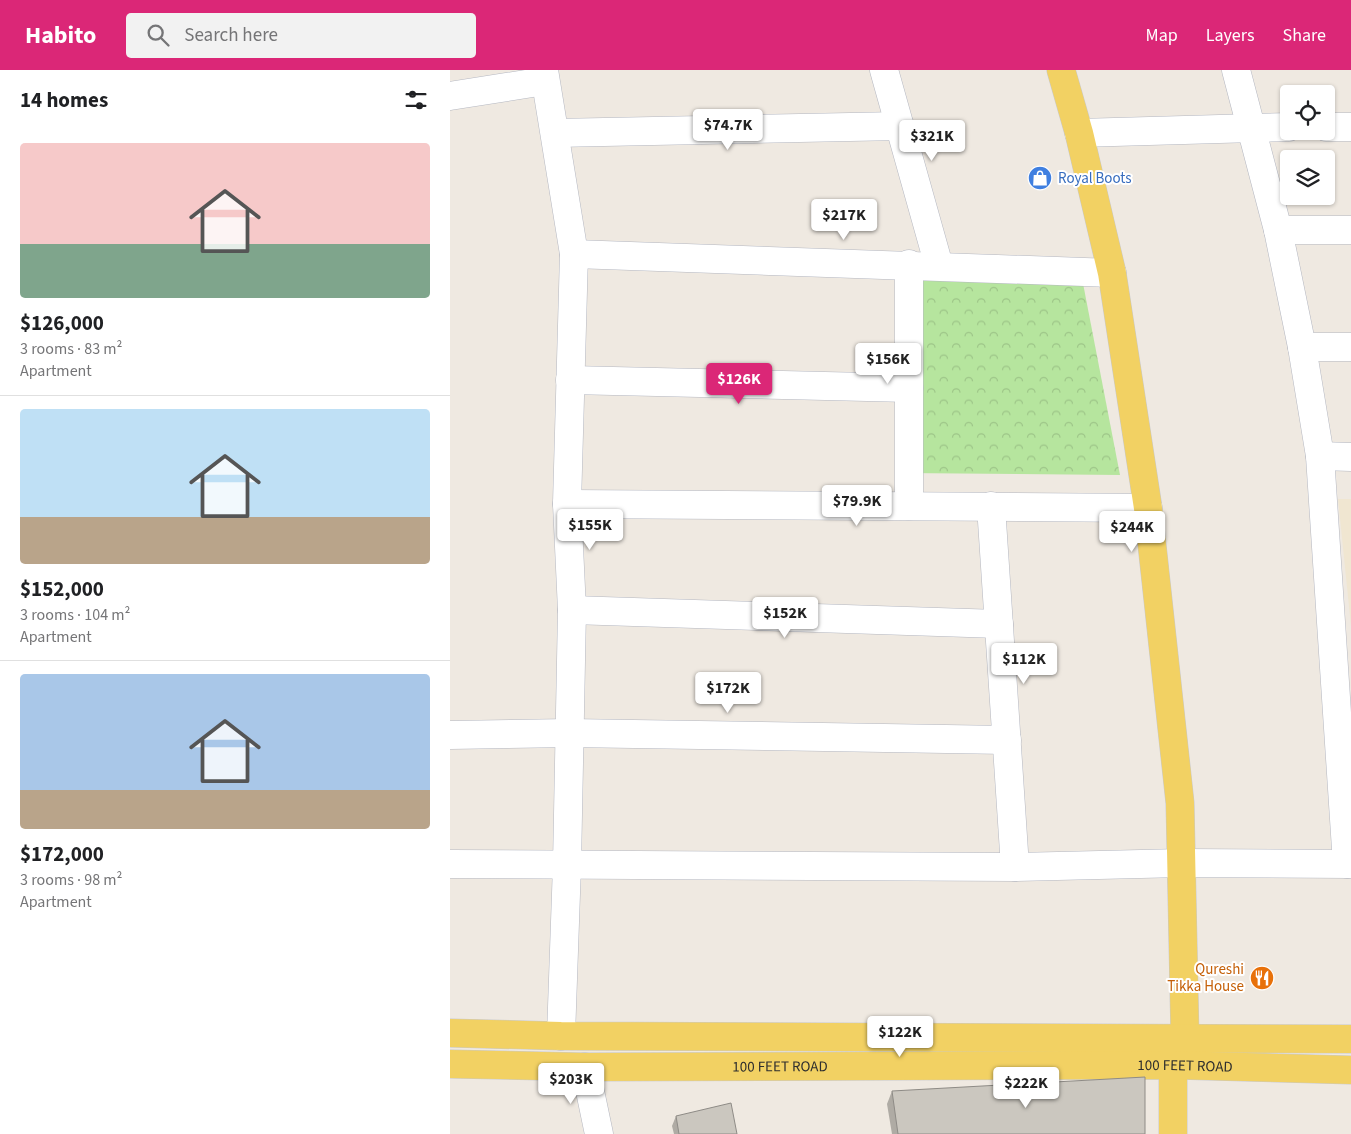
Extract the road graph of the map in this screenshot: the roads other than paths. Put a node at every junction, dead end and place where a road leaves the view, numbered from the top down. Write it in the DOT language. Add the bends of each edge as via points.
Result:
graph roads {
  1 [pos="884,70"];
  2 [pos="1061,70"];
  3 [pos="1236,70"];
  4 [pos="545,75"];
  5 [pos="450,96"];
  6 [pos="900,126"];
  7 [pos="1252,127"];
  8 [pos="1280,127"];
  9 [pos="1335,127"];
  10 [pos="1351,127"];
  11 [pos="555,133"];
  12 [pos="1079,133"];
  13 [pos="1278,230"];
  14 [pos="1351,230"];
  15 [pos="574,254"];
  16 [pos="909,264"];
  17 [pos="939,266"];
  18 [pos="1112,272"];
  19 [pos="1302,347"];
  20 [pos="1351,347"];
  21 [pos="570,380"];
  22 [pos="909,388"];
  23 [pos="1320,456"];
  24 [pos="1351,456"];
  25 [pos="567,504"];
  26 [pos="910,506"];
  27 [pos="991,506"];
  28 [pos="1148,508"];
  29 [pos="572,610"];
  30 [pos="999,624"];
  31 [pos="569,733"];
  32 [pos="450,735"];
  33 [pos="1007,740"];
  34 [pos="1182,863"];
  35 [pos="450,864"];
  36 [pos="1349,864"];
  37 [pos="567,865"];
  38 [pos="1015,867"];
  39 [pos="450,1034"];
  40 [pos="561,1036"];
  41 [pos="1185,1038"];
  42 [pos="1351,1039"];
  43 [pos="450,1064"];
  44 [pos="1173,1065"];
  45 [pos="585,1067"];
  46 [pos="1351,1070"];
  47 [pos="599,1134"];
  48 [pos="1173,1134"];
  1 -- 6 [label="street"];
  2 -- 12 [label="main road"];
  3 -- 7 [label="street"];
  4 -- 5 [label="street"];
  4 -- 11 [label="street"];
  6 -- 11 [label="street"];
  6 -- 17 [label="street"];
  7 -- 8 [label="street"];
  7 -- 12 [label="street"];
  7 -- 13 [label="street"];
  9 -- 10 [label="street"];
  11 -- 15 [label="street"];
  12 -- 18 [label="main road"];
  13 -- 14 [label="street"];
  13 -- 19 [label="street"];
  15 -- 16 [label="street"];
  15 -- 21 [label="street"];
  16 -- 17 [label="street"];
  16 -- 22 [label="street"];
  17 -- 18 [label="street"];
  18 -- 28 [label="main road"];
  19 -- 20 [label="street"];
  19 -- 23 [label="street"];
  21 -- 22 [label="street"];
  21 -- 25 [label="street"];
  22 -- 26 [label="street"];
  23 -- 24 [label="street"];
  23 -- 36 [label="street"];
  25 -- 26 [label="street"];
  25 -- 29 [label="street"];
  26 -- 27 [label="street"];
  27 -- 28 [label="street"];
  27 -- 30 [label="street"];
  28 -- 34 [label="main road" via="1180,803"];
  29 -- 30 [label="street"];
  29 -- 31 [label="street"];
  30 -- 33 [label="street"];
  31 -- 32 [label="street"];
  31 -- 33 [label="street"];
  31 -- 37 [label="street"];
  33 -- 38 [label="street"];
  34 -- 36 [label="street"];
  34 -- 38 [label="street"];
  34 -- 41 [label="main road"];
  35 -- 37 [label="street"];
  37 -- 38 [label="street"];
  37 -- 40 [label="street"];
  39 -- 40 [label="main road, 100 FEET ROAD"];
  40 -- 41 [label="main road, 100 FEET ROAD"];
  41 -- 42 [label="main road, 100 FEET ROAD"];
  41 -- 44 [label="main road"];
  43 -- 45 [label="main road, 100 FEET ROAD"];
  44 -- 45 [label="main road, 100 FEET ROAD"];
  44 -- 46 [label="main road, 100 FEET ROAD"];
  44 -- 48 [label="main road"];
  45 -- 47 [label="street"];
}
